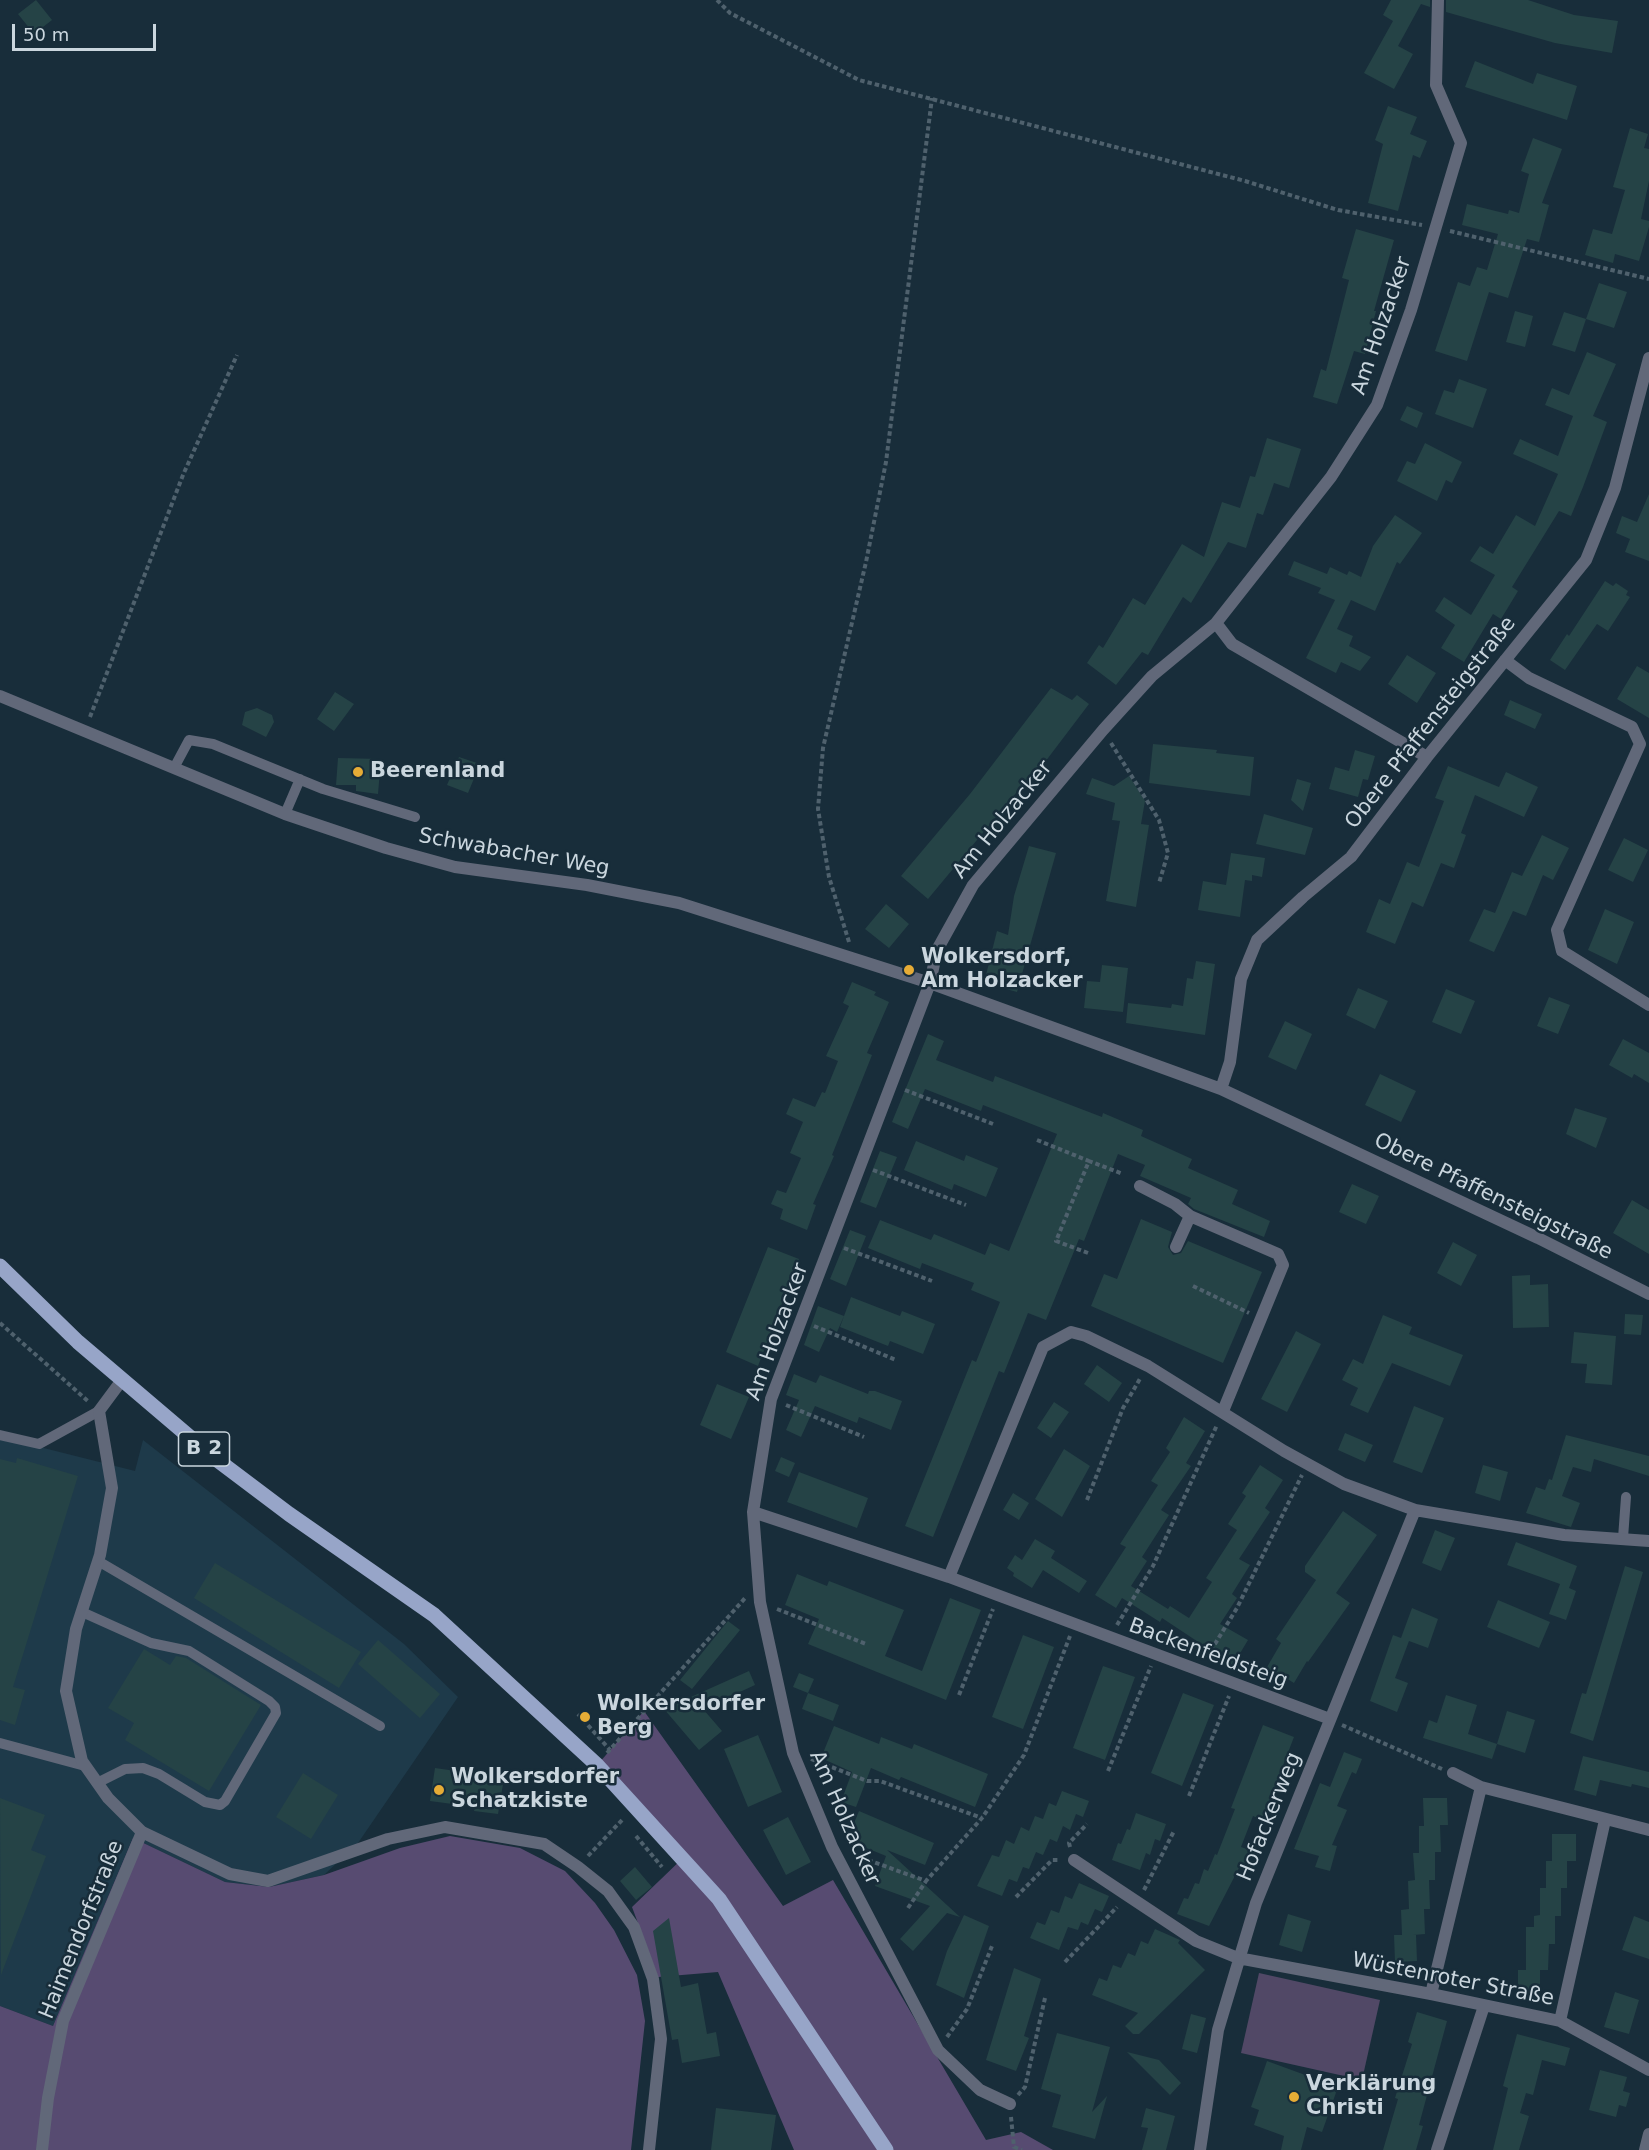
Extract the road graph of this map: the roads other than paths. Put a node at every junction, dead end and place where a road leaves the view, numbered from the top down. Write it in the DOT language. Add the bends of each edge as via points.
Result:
graph roads {
  1 [pos="1438,0"];
  2 [pos="1649,358"];
  3 [pos="1216,623"];
  4 [pos="1505,660"];
  5 [pos="0,696"];
  6 [pos="1426,757"];
  7 [pos="174,768"];
  8 [pos="300,779"];
  9 [pos="285,814"];
  10 [pos="415,817"];
  11 [pos="930,983"];
  12 [pos="1649,1005"];
  13 [pos="1221,1089"];
  14 [pos="1140,1186"];
  15 [pos="1190,1216"];
  16 [pos="1176,1247"];
  17 [pos="0,1266"];
  18 [pos="1649,1294"];
  19 [pos="122,1380"];
  20 [pos="1223,1411"];
  21 [pos="99,1412"];
  22 [pos="0,1435"];
  23 [pos="1626,1497"];
  24 [pos="1415,1510"];
  25 [pos="753,1512"];
  26 [pos="1623,1538"];
  27 [pos="1649,1541"];
  28 [pos="98,1561"];
  29 [pos="949,1577"];
  30 [pos="82,1612"];
  31 [pos="1330,1719"];
  32 [pos="380,1726"];
  33 [pos="0,1743"];
  34 [pos="85,1766"];
  35 [pos="1453,1773"];
  36 [pos="97,1783"];
  37 [pos="1481,1787"];
  38 [pos="1605,1820"];
  39 [pos="1649,1830"];
  40 [pos="142,1832"];
  41 [pos="1074,1860"];
  42 [pos="1238,1958"];
  43 [pos="1431,1994"];
  44 [pos="1484,2006"];
  45 [pos="1560,2021"];
  46 [pos="1649,2070"];
  47 [pos="1010,2104"];
  48 [pos="1649,2134"];
  49 [pos="42,2150"];
  50 [pos="649,2150"];
  51 [pos="886,2150"];
  52 [pos="1200,2150"];
  53 [pos="1437,2150"];
  54 [pos="1645,2150"];
  1 -- 3 [label="street, Am Holzacker" via="1436,85 1461,143 1411,310 1377,405 1331,477"];
  2 -- 4 [label="street, Obere Pfaffensteigstraße" via="1615,488 1586,560"];
  3 -- 6 [label="street" via="1232,644"];
  3 -- 11 [label="street, Am Holzacker" via="1152,676 973,885 937,950"];
  4 -- 6 [label="street, Obere Pfaffensteigstraße"];
  4 -- 12 [label="street" via="1529,678 1632,728 1640,744 1557,930 1562,951"];
  5 -- 7 [label="street, Schwabacher Weg"];
  6 -- 13 [label="street, Obere Pfaffensteigstraße" via="1351,857 1257,940 1241,980 1230,1062"];
  7 -- 8 [label="lane" via="189,740 213,744"];
  7 -- 9 [label="street, Schwabacher Weg"];
  8 -- 9 [label="lane"];
  8 -- 10 [label="lane"];
  9 -- 11 [label="street, Schwabacher Weg" via="455,867 587,885 679,903"];
  11 -- 13 [label="street, Obere Pfaffensteigstraße"];
  11 -- 25 [label="street, Am Holzacker" via="771,1399"];
  13 -- 18 [label="street, Obere Pfaffensteigstraße"];
  14 -- 15 [label="street"];
  15 -- 16 [label="street"];
  15 -- 20 [label="street" via="1278,1254 1283,1265"];
  17 -- 19 [label="main road, B 2"];
  19 -- 21 [label="street"];
  19 -- 51 [label="main road, B 2" via="289,1515 434,1615 597,1764 719,1899"];
  20 -- 24 [label="street" via="1344,1484"];
  20 -- 29 [label="street" via="1148,1366 1086,1336 1071,1332 1043,1347"];
  21 -- 22 [label="lane" via="39,1444"];
  21 -- 28 [label="street" via="112,1488"];
  23 -- 26 [label="lane"];
  24 -- 26 [label="street" via="1563,1535"];
  24 -- 31 [label="street, Hofackerweg"];
  25 -- 29 [label="street, Backenfeldsteig"];
  25 -- 47 [label="street, Am Holzacker" via="760,1602 793,1753 832,1847 938,2050 980,2090"];
  26 -- 27 [label="street"];
  28 -- 30 [label="street"];
  28 -- 32 [label="lane"];
  29 -- 31 [label="street, Backenfeldsteig"];
  30 -- 34 [label="street" via="66,1691"];
  30 -- 36 [label="lane" via="151,1643 189,1651 270,1701 276,1713 220,1804 205,1802 143,1768 125,1769"];
  31 -- 42 [label="street, Hofackerweg"];
  33 -- 34 [label="lane"];
  34 -- 36 [label="street"];
  35 -- 37 [label="street"];
  36 -- 40 [label="street"];
  37 -- 38 [label="street"];
  37 -- 43 [label="street"];
  38 -- 39 [label="street"];
  38 -- 45 [label="street"];
  40 -- 49 [label="street, Haimendorfstraße" via="63,2021"];
  40 -- 50 [label="street" via="230,1874 268,1881 388,1839 445,1827 544,1844 608,1891 634,1927 653,1979 661,2039"];
  41 -- 42 [label="street, Wüstenroter Straße" via="1196,1941"];
  42 -- 43 [label="street, Wüstenroter Straße"];
  42 -- 52 [label="street, Hofackerweg" via="1218,2030"];
  43 -- 44 [label="street, Wüstenroter Straße"];
  44 -- 45 [label="street, Wüstenroter Straße"];
  44 -- 53 [label="street"];
  45 -- 46 [label="street, Wüstenroter Straße"];
  48 -- 54 [label="street"];
}
